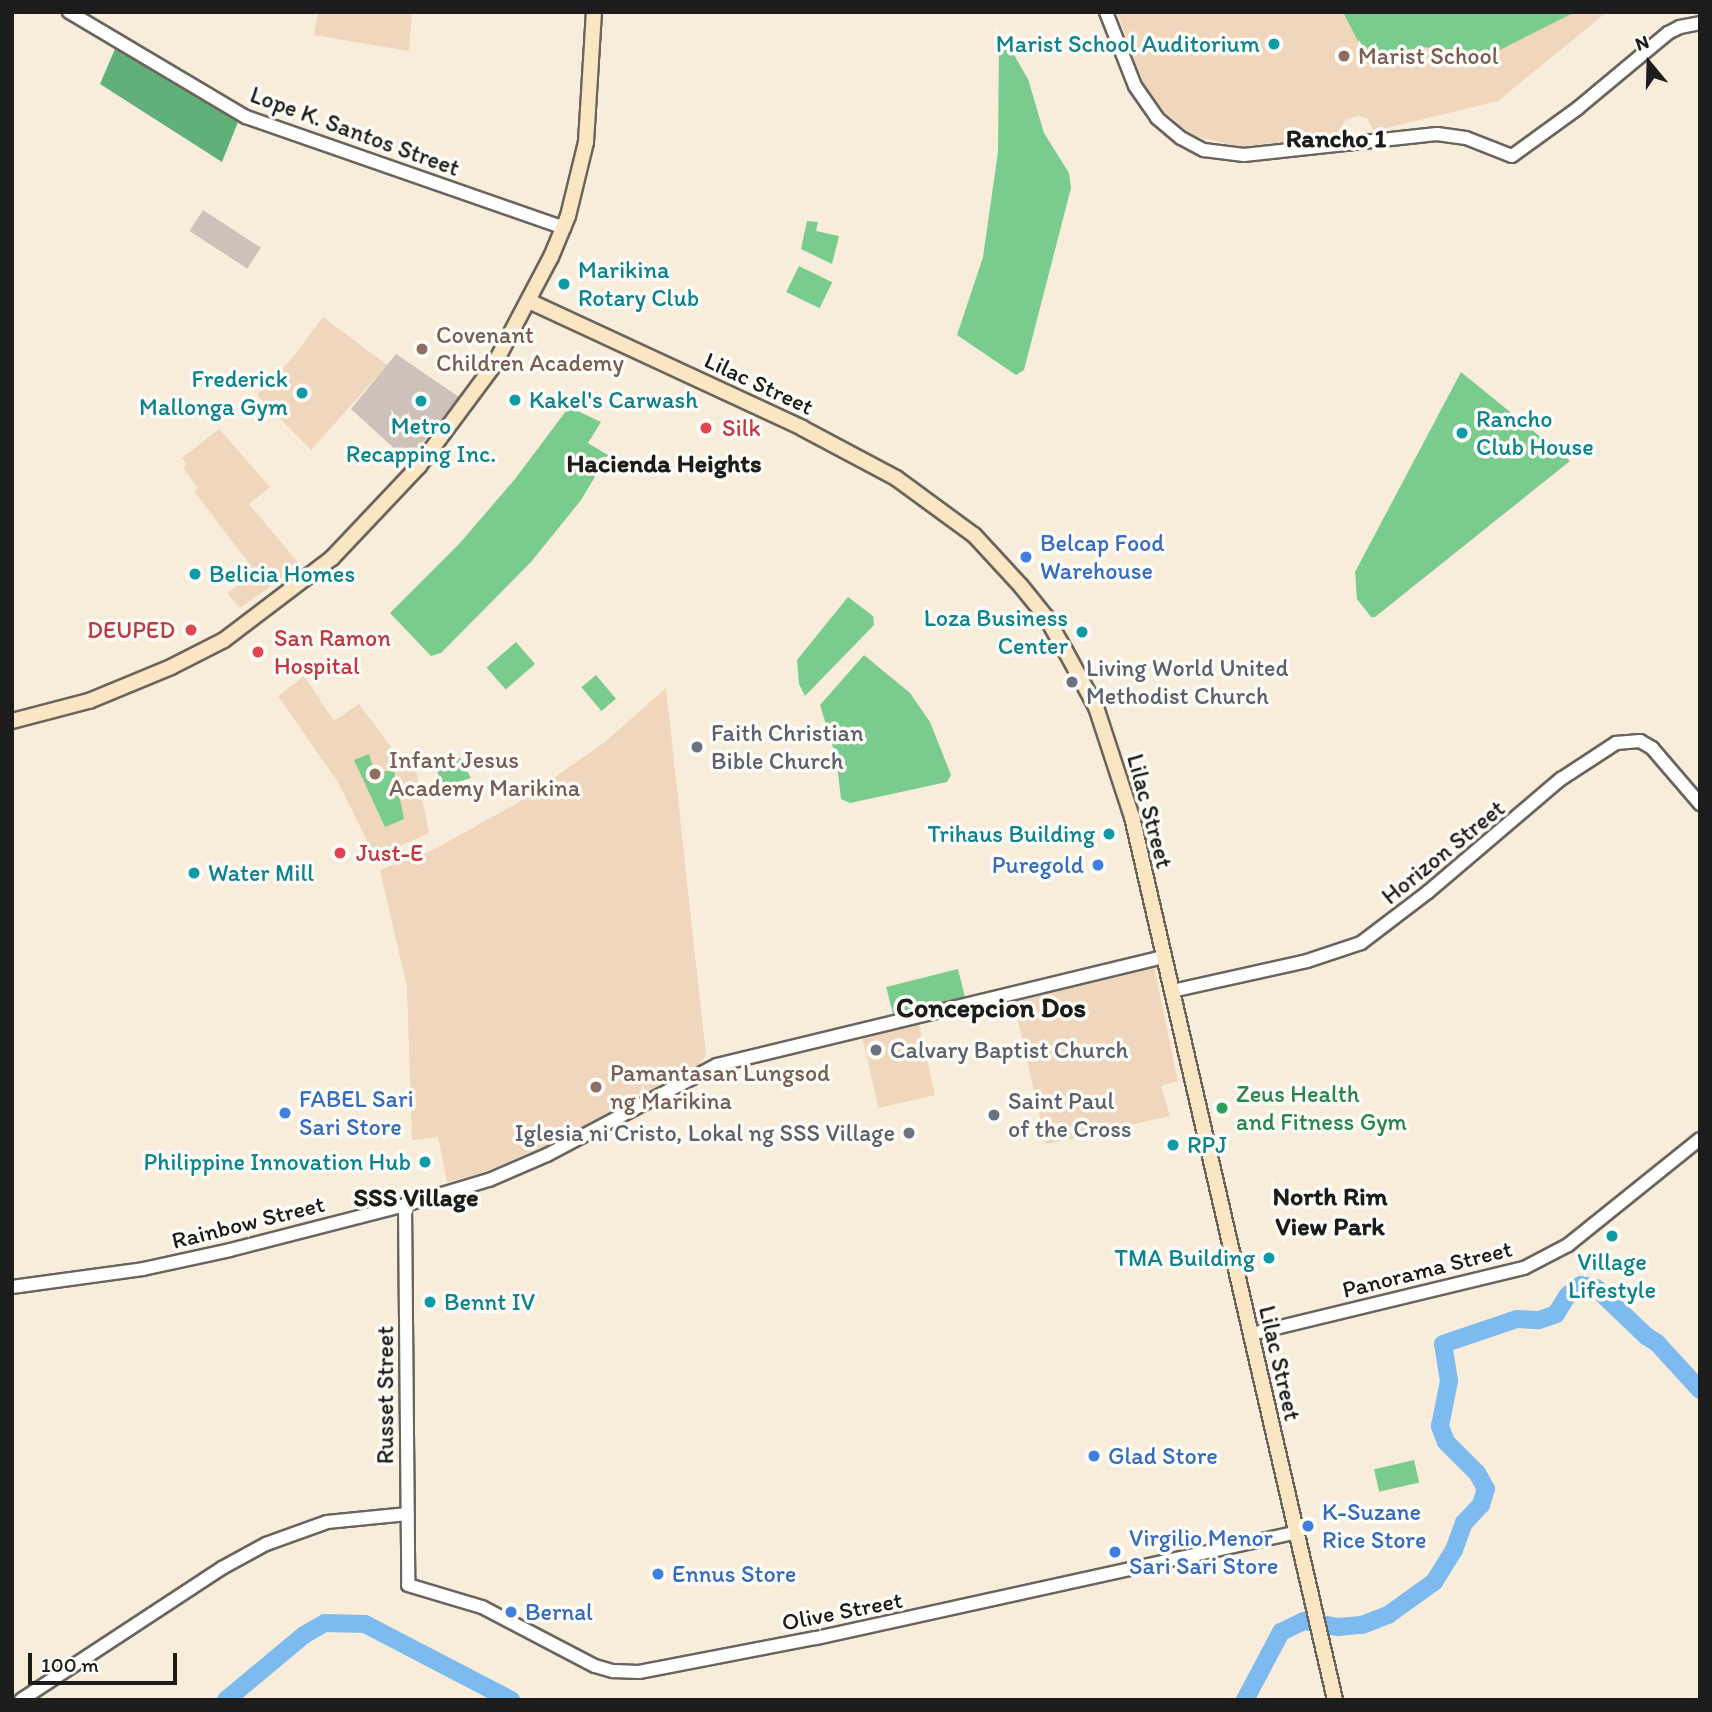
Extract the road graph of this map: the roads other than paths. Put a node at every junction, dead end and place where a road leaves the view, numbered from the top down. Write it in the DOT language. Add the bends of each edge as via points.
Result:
graph roads {
  1 [pos="69,12"];
  2 [pos="594,12"];
  3 [pos="1105,12"];
  4 [pos="1700,23"];
  5 [pos="564,229"];
  6 [pos="529,301"];
  7 [pos="12,721"];
  8 [pos="1700,804"];
  9 [pos="1164,957"];
  10 [pos="1172,991"];
  11 [pos="1700,1139"];
  12 [pos="405,1205"];
  13 [pos="12,1287"];
  14 [pos="1251,1335"];
  15 [pos="408,1514"];
  16 [pos="1295,1533"];
  17 [pos="408,1585"];
  18 [pos="21,1700"];
  19 [pos="1335,1700"];
  1 -- 5 [label="street, Lope K. Santos Street" via="246,117"];
  2 -- 5 [label="main road" via="586,142"];
  3 -- 4 [label="street" via="1143,101 1168,128 1204,150 1256,155 1437,134 1466,138 1512,156 1668,33"];
  5 -- 6 [label="main road"];
  6 -- 7 [label="main road" via="494,365 419,466 354,538 310,577 224,640 171,667 89,701"];
  6 -- 9 [label="main road, Lilac Street" via="802,428 895,478 974,535 1046,617 1093,700 1132,817"];
  8 -- 10 [label="street, Horizon Street" via="1652,748 1640,741 1616,743 1561,779 1361,943 1307,961"];
  9 -- 10 [label="main road, Lilac Street"];
  9 -- 12 [label="street, Rainbow Street" via="717,1065 547,1154 489,1180"];
  10 -- 14 [label="main road, Lilac Street"];
  11 -- 14 [label="street, Panorama Street" via="1568,1245 1524,1268"];
  12 -- 13 [label="street, Rainbow Street" via="143,1269"];
  12 -- 15 [label="street, Russet Street"];
  14 -- 16 [label="main road, Lilac Street"];
  15 -- 17 [label="street, Russet Street"];
  15 -- 18 [label="street" via="327,1522 266,1544"];
  16 -- 17 [label="street, Olive Street" via="933,1615 639,1672 594,1666 482,1607"];
  16 -- 19 [label="main road, Lilac Street"];
}
